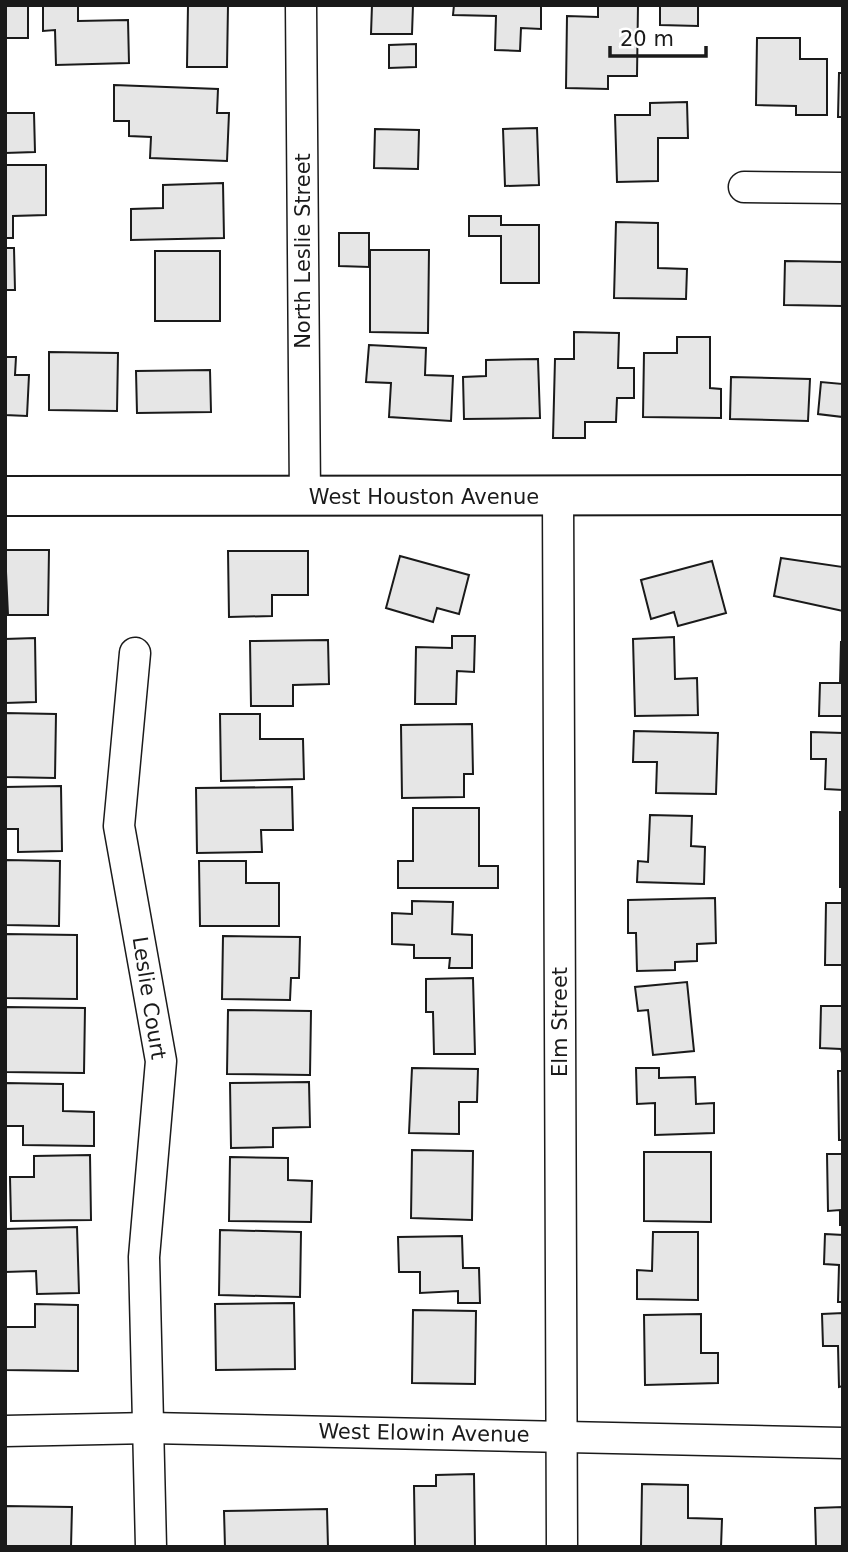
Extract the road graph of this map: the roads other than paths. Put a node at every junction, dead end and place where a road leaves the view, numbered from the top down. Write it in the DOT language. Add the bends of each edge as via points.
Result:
graph roads {
  1 [pos="301,5"];
  2 [pos="744,187"];
  3 [pos="843,188"];
  4 [pos="843,495"];
  5 [pos="5,496"];
  6 [pos="305,497"];
  7 [pos="558,497"];
  8 [pos="135,653"];
  9 [pos="150,1429"];
  10 [pos="5,1431"];
  11 [pos="561,1436"];
  12 [pos="843,1443"];
  13 [pos="151,1547"];
  14 [pos="562,1547"];
  1 -- 6 [label="street, North Leslie Street"];
  2 -- 3 [label="street"];
  4 -- 7 [label="main road, West Houston Avenue"];
  5 -- 6 [label="main road, West Houston Avenue"];
  6 -- 7 [label="main road, West Houston Avenue"];
  7 -- 11 [label="street, Elm Street"];
  8 -- 9 [label="street, Leslie Court" via="119,826 161,1060 144,1257"];
  9 -- 10 [label="street, West Elowin Avenue"];
  9 -- 11 [label="street, West Elowin Avenue"];
  9 -- 13 [label="street"];
  11 -- 12 [label="street, West Elowin Avenue"];
  11 -- 14 [label="street, Elm Street"];
}
